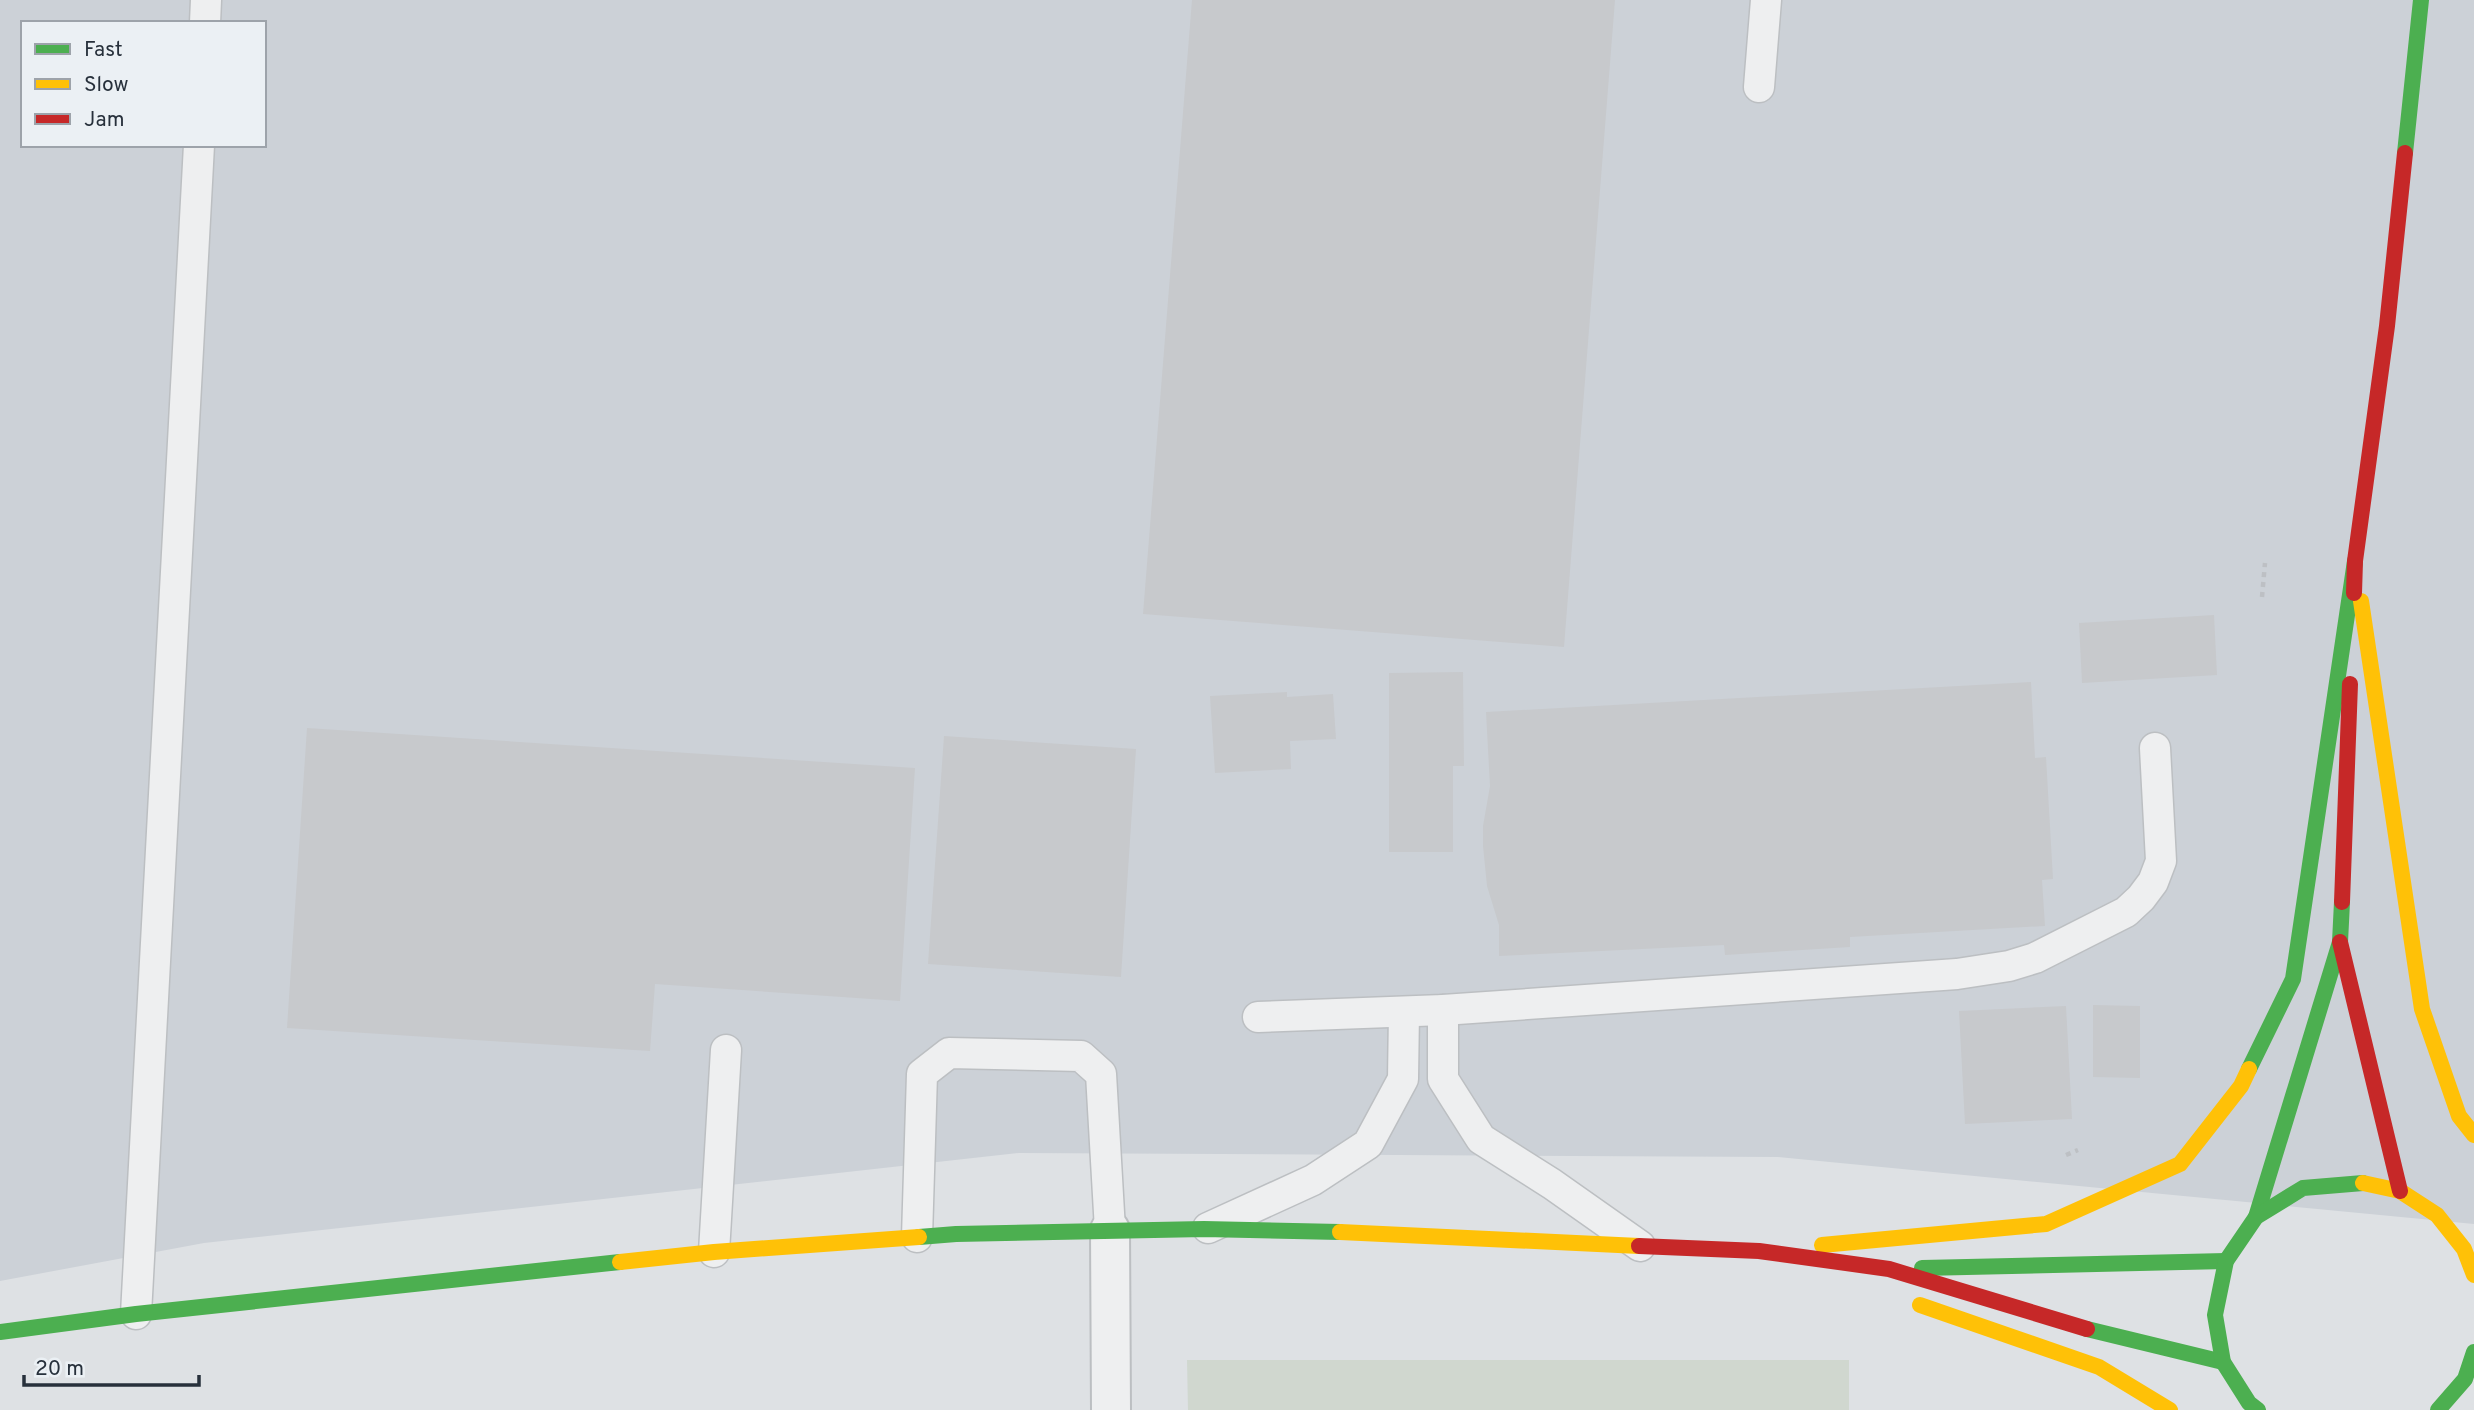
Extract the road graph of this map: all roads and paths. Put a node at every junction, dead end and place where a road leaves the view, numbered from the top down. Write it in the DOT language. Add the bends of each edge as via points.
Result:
graph roads {
  1 [pos="206,0"];
  2 [pos="1766,0"];
  3 [pos="2421,0"];
  4 [pos="205,21"];
  5 [pos="1759,86"];
  6 [pos="199,147"];
  7 [pos="2356,561"];
  8 [pos="2265,563"];
  9 [pos="2262,597"];
  10 [pos="2155,748"];
  11 [pos="2340,942"];
  12 [pos="1443,1010"];
  13 [pos="1404,1012"];
  14 [pos="1258,1017"];
  15 [pos="726,1049"];
  16 [pos="2474,1135"];
  17 [pos="2091,1145"];
  18 [pos="2066,1156"];
  19 [pos="2400,1191"];
  20 [pos="2256,1217"];
  21 [pos="1204,1229"];
  22 [pos="1110,1230"];
  23 [pos="917,1237"];
  24 [pos="1640,1246"];
  25 [pos="1759,1251"];
  26 [pos="714,1252"];
  27 [pos="2469,1252"];
  28 [pos="2225,1261"];
  29 [pos="1889,1269"];
  30 [pos="2474,1275"];
  31 [pos="1836,1277"];
  32 [pos="1900,1298"];
  33 [pos="136,1314"];
  34 [pos="0,1332"];
  35 [pos="2474,1352"];
  36 [pos="2223,1362"];
  37 [pos="2469,1379"];
  38 [pos="1111,1410"];
  39 [pos="2170,1410"];
  40 [pos="2258,1410"];
  41 [pos="2438,1410"];
  1 -- 4 [label="lane"];
  2 -- 5 [label="lane"];
  3 -- 7 [label="main road" via="2387,326"];
  6 -- 33 [label="lane"];
  7 -- 11 [label="main road"];
  7 -- 16 [label="main road" via="2422,1009 2459,1116"];
  7 -- 25 [label="main road" via="2293,979 2241,1086 2180,1164 2046,1224"];
  8 -- 9 [label="path"];
  10 -- 12 [label="lane" via="2161,861 2153,882 2126,912 2035,958 1957,974"];
  11 -- 19 [label="main road"];
  11 -- 20 [label="main road"];
  12 -- 13 [label="lane"];
  12 -- 24 [label="lane" via="1443,1079 1481,1139"];
  13 -- 14 [label="lane"];
  13 -- 21 [label="lane" via="1403,1079 1368,1144 1313,1180"];
  15 -- 26 [label="lane"];
  17 -- 18 [label="path"];
  19 -- 20 [label="main road" via="2357,1182 2303,1188"];
  19 -- 27 [label="main road" via="2437,1215"];
  20 -- 28 [label="main road"];
  21 -- 22 [label="main road"];
  21 -- 24 [label="main road"];
  22 -- 23 [label="main road"];
  22 -- 23 [label="lane" via="1101,1074 1081,1056 949,1053 922,1074"];
  22 -- 38 [label="street"];
  23 -- 26 [label="main road"];
  24 -- 25 [label="main road"];
  25 -- 29 [label="main road"];
  25 -- 31 [label="main road"];
  26 -- 33 [label="main road"];
  27 -- 30 [label="main road"];
  28 -- 29 [label="main road"];
  28 -- 36 [label="main road" via="2214,1315"];
  29 -- 36 [label="main road" via="2102,1333"];
  32 -- 39 [label="main road" via="2099,1367"];
  33 -- 34 [label="main road"];
  35 -- 37 [label="main road"];
  36 -- 40 [label="main road"];
  37 -- 41 [label="main road"];
}
